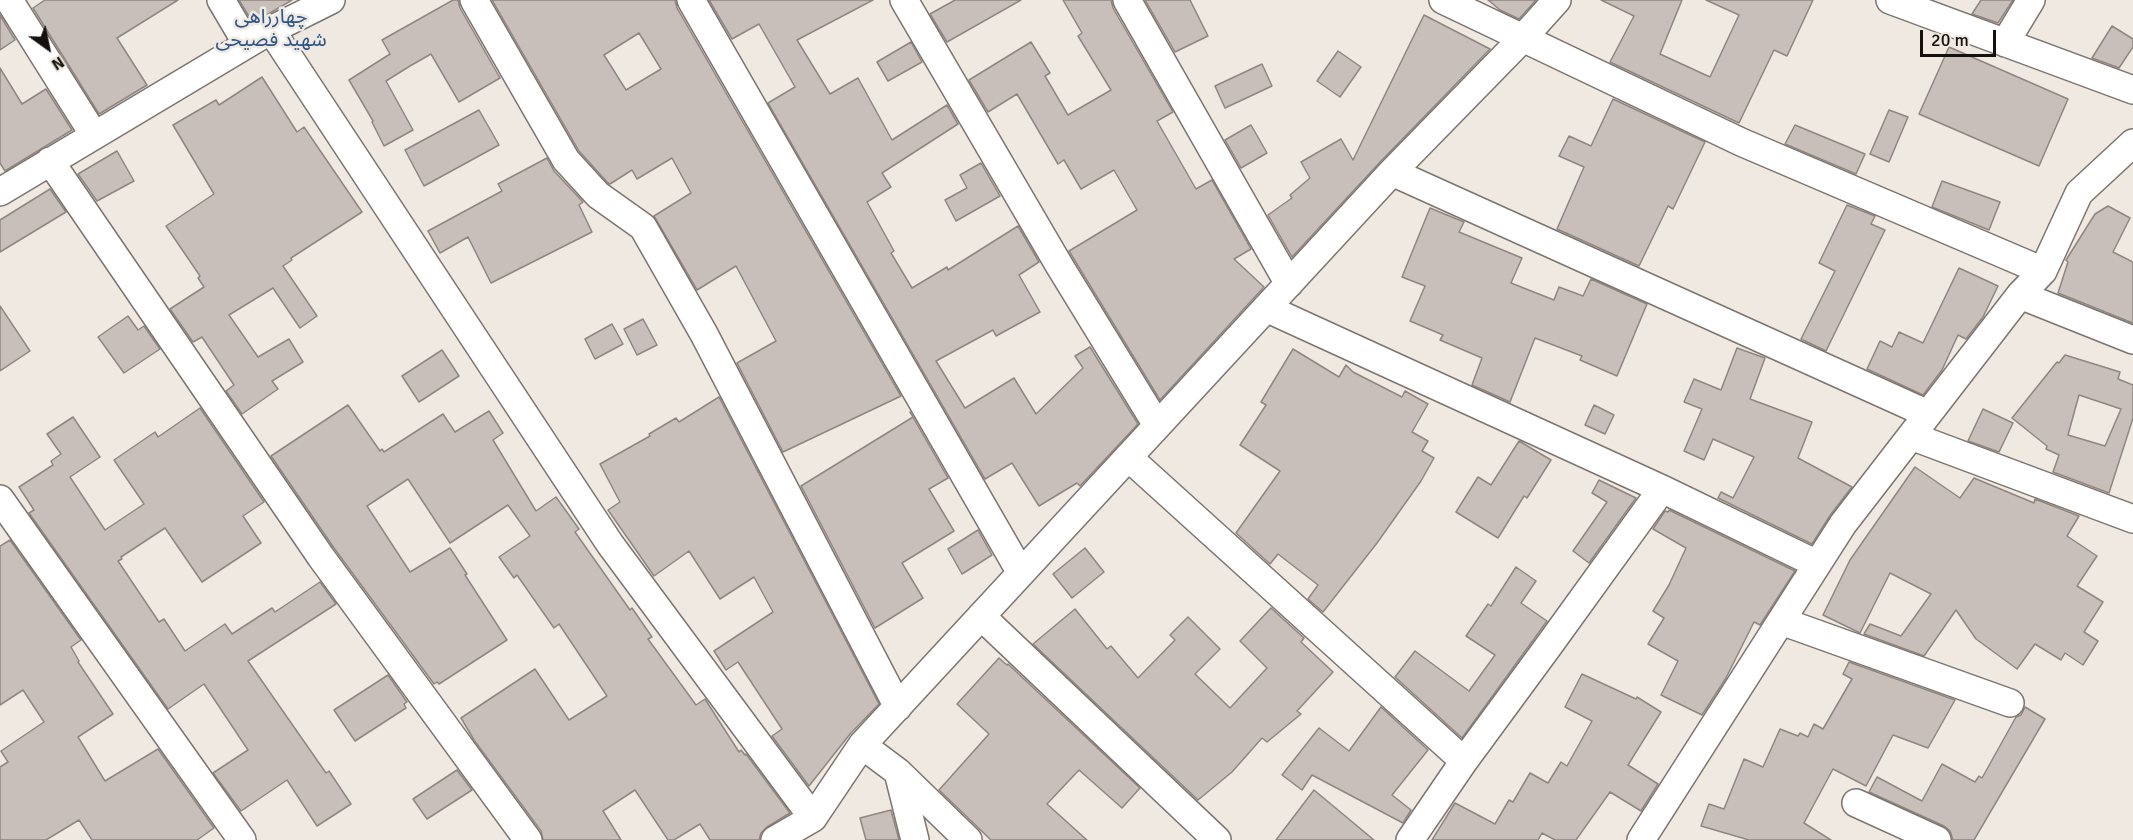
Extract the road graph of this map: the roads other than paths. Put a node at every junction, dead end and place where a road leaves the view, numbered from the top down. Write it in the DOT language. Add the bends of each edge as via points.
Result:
graph roads {
  1 [pos="9,0"];
  2 [pos="222,0"];
  3 [pos="330,0"];
  4 [pos="474,0"];
  5 [pos="692,0"];
  6 [pos="904,0"];
  7 [pos="1128,0"];
  8 [pos="1443,0"];
  9 [pos="1557,0"];
  10 [pos="1890,0"];
  11 [pos="2031,0"];
  12 [pos="271,30"];
  13 [pos="1522,39"];
  14 [pos="2005,43"];
  15 [pos="247,44"];
  16 [pos="2133,90"];
  17 [pos="94,135"];
  18 [pos="2133,143"];
  19 [pos="50,161"];
  20 [pos="1392,172"];
  21 [pos="0,191"];
  22 [pos="2043,271"];
  23 [pos="1289,284"];
  24 [pos="2020,295"];
  25 [pos="1266,308"];
  26 [pos="2133,340"];
  27 [pos="1928,414"];
  28 [pos="1158,425"];
  29 [pos="1911,436"];
  30 [pos="1128,457"];
  31 [pos="1662,489"];
  32 [pos="0,499"];
  33 [pos="2133,519"];
  34 [pos="1817,564"];
  35 [pos="1021,573"];
  36 [pos="981,616"];
  37 [pos="1780,621"];
  38 [pos="2010,703"];
  39 [pos="897,707"];
  40 [pos="862,745"];
  41 [pos="1464,761"];
  42 [pos="898,772"];
  43 [pos="1856,803"];
  44 [pos="813,818"];
  45 [pos="242,840"];
  46 [pos="528,840"];
  47 [pos="775,840"];
  48 [pos="915,840"];
  49 [pos="968,840"];
  50 [pos="1217,840"];
  51 [pos="1410,840"];
  52 [pos="1641,840"];
  53 [pos="1937,840"];
  1 -- 17 [label="street"];
  2 -- 15 [label="street"];
  3 -- 12 [label="street"];
  4 -- 39 [label="street" via="566,160 598,195 643,227 704,334"];
  5 -- 35 [label="street"];
  6 -- 28 [label="street"];
  7 -- 23 [label="street"];
  8 -- 13 [label="street"];
  9 -- 13 [label="street"];
  10 -- 14 [label="street"];
  11 -- 14 [label="street"];
  12 -- 15 [label="street"];
  12 -- 44 [label="street" via="610,544"];
  13 -- 20 [label="street"];
  13 -- 22 [label="street" via="1741,142"];
  14 -- 16 [label="street"];
  15 -- 17 [label="street"];
  17 -- 19 [label="street"];
  18 -- 22 [label="street" via="2079,193"];
  19 -- 21 [label="street"];
  19 -- 46 [label="street" via="321,557"];
  20 -- 23 [label="street"];
  20 -- 27 [label="street"];
  22 -- 24 [label="street"];
  23 -- 25 [label="street"];
  24 -- 26 [label="street"];
  24 -- 27 [label="street"];
  25 -- 28 [label="street"];
  25 -- 31 [label="street"];
  27 -- 29 [label="street"];
  28 -- 30 [label="street"];
  29 -- 33 [label="street"];
  29 -- 34 [label="street"];
  30 -- 35 [label="street"];
  30 -- 41 [label="street"];
  31 -- 34 [label="street"];
  31 -- 41 [label="street"];
  32 -- 45 [label="street"];
  34 -- 37 [label="street"];
  35 -- 36 [label="street"];
  36 -- 39 [label="street"];
  36 -- 50 [label="street"];
  37 -- 38 [label="street"];
  37 -- 52 [label="street"];
  39 -- 40 [label="street"];
  40 -- 42 [label="street"];
  40 -- 44 [label="street"];
  41 -- 51 [label="street"];
  42 -- 48 [label="street"];
  42 -- 49 [label="street"];
  43 -- 53 [label="street"];
  44 -- 47 [label="street"];
}
